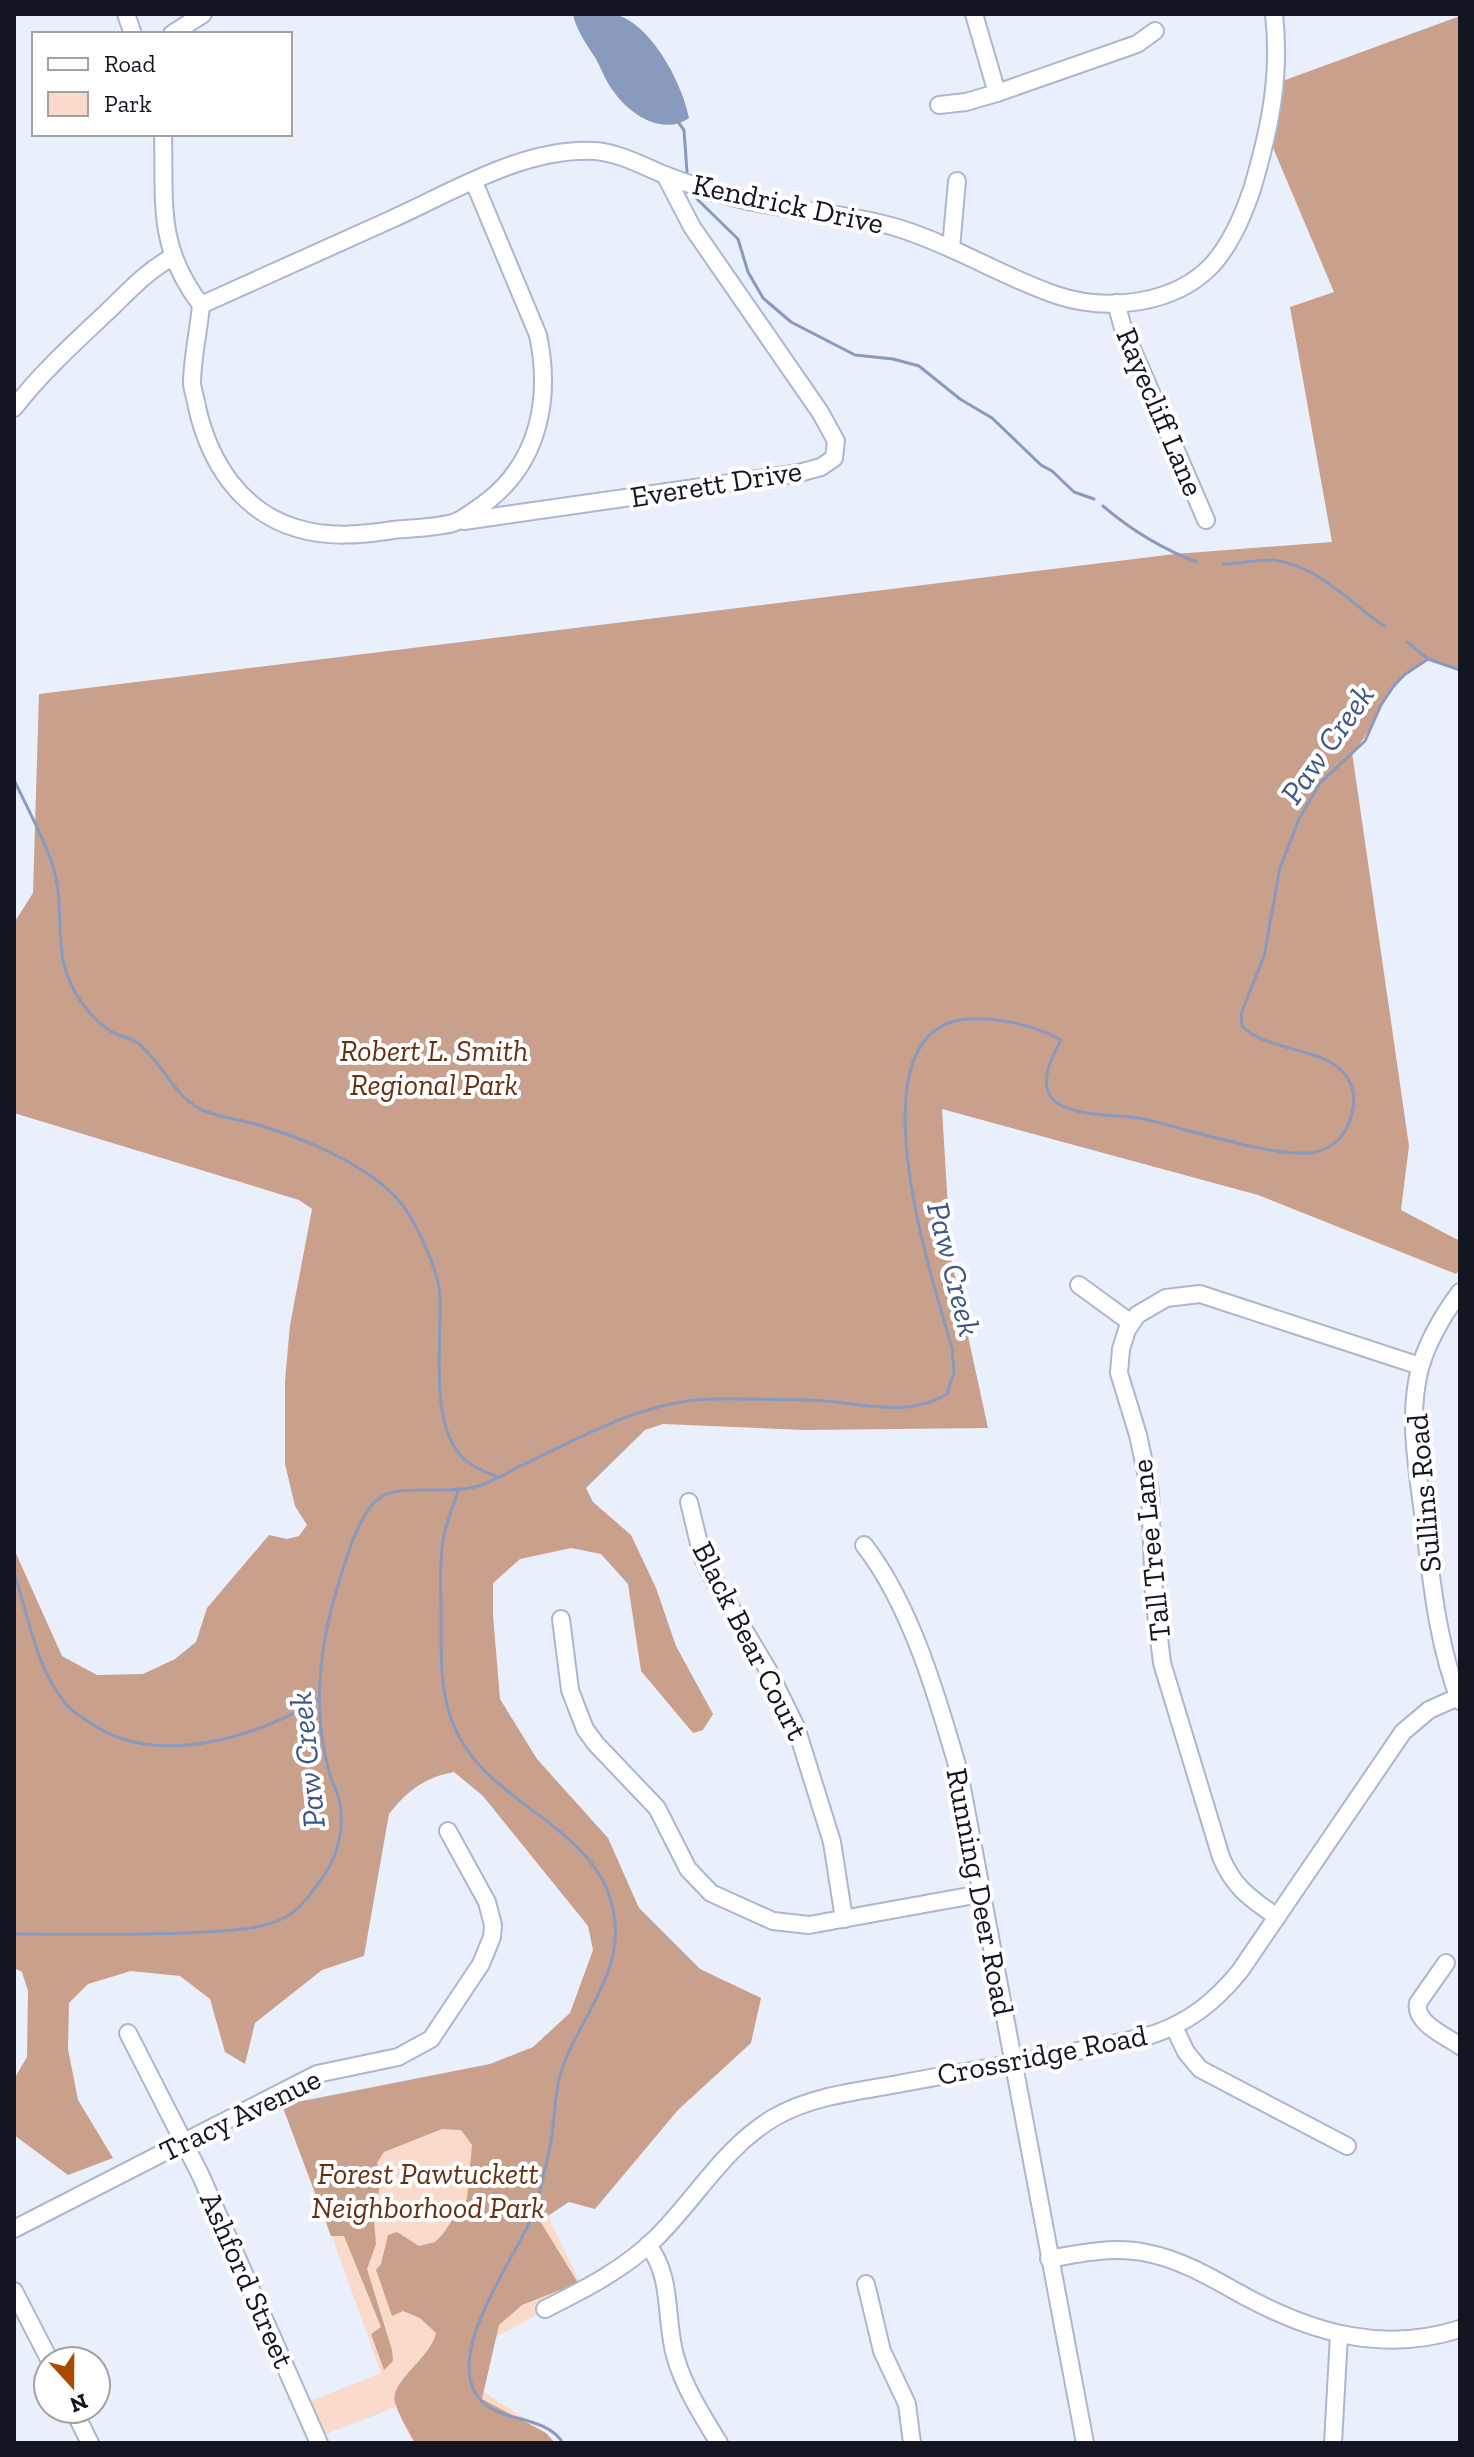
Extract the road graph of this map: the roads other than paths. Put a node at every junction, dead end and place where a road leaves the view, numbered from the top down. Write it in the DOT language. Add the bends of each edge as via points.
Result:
graph roads {
  1 [pos="203,14"];
  2 [pos="974,14"];
  3 [pos="1274,14"];
  4 [pos="1155,31"];
  5 [pos="175,32"];
  6 [pos="997,93"];
  7 [pos="939,105"];
  8 [pos="163,136"];
  9 [pos="665,175"];
  10 [pos="957,181"];
  11 [pos="474,182"];
  12 [pos="951,248"];
  13 [pos="173,257"];
  14 [pos="1116,303"];
  15 [pos="201,305"];
  16 [pos="14,408"];
  17 [pos="1206,520"];
  18 [pos="455,522"];
  19 [pos="1079,1285"];
  20 [pos="1460,1292"];
  21 [pos="1131,1323"];
  22 [pos="1420,1366"];
  23 [pos="689,1502"];
  24 [pos="864,1545"];
  25 [pos="561,1619"];
  26 [pos="1459,1699"];
  27 [pos="448,1831"];
  28 [pos="980,1894"];
  29 [pos="1277,1917"];
  30 [pos="844,1919"];
  31 [pos="1446,1963"];
  32 [pos="1174,2027"];
  33 [pos="128,2033"];
  34 [pos="1460,2046"];
  35 [pos="1013,2062"];
  36 [pos="184,2142"];
  37 [pos="1347,2146"];
  38 [pos="14,2229"];
  39 [pos="648,2245"];
  40 [pos="1049,2259"];
  41 [pos="866,2284"];
  42 [pos="14,2291"];
  43 [pos="545,2309"];
  44 [pos="1460,2329"];
  45 [pos="1339,2335"];
  46 [pos="42,2345"];
  47 [pos="81,2425"];
  48 [pos="90,2443"];
  49 [pos="319,2443"];
  50 [pos="719,2443"];
  51 [pos="912,2443"];
  52 [pos="1085,2443"];
  53 [pos="1333,2443"];
  1 -- 5 [label="street"];
  2 -- 6 [label="street"];
  3 -- 14 [label="street, Kendrick Drive" via="1273,112 1234,232 1214,263 1185,286 1146,300"];
  4 -- 6 [label="street" via="1137,44"];
  6 -- 7 [label="street"];
  8 -- 13 [label="street" via="163,204"];
  9 -- 11 [label="street, Kendrick Drive" via="596,151 520,164"];
  9 -- 12 [label="street, Kendrick Drive" via="760,203 903,229"];
  9 -- 18 [label="street, Everett Drive" via="692,227 820,412 836,441 834,458 799,473 746,482"];
  10 -- 12 [label="street"];
  11 -- 15 [label="street, Kendrick Drive"];
  11 -- 18 [label="street" via="538,335 544,397 530,449 514,474 501,490"];
  12 -- 14 [label="street, Kendrick Drive" via="1059,296"];
  13 -- 15 [label="street"];
  13 -- 16 [label="street" via="156,265 79,338"];
  14 -- 17 [label="street, Rayecliff Lane"];
  15 -- 18 [label="street" via="192,384 203,433 230,484 274,518 318,533 376,533"];
  19 -- 21 [label="street"];
  20 -- 22 [label="street, Sullins Road"];
  21 -- 22 [label="street" via="1158,1301 1200,1294"];
  21 -- 29 [label="street, Tall Tree Lane" via="1119,1373 1150,1491 1162,1663 1221,1857 1234,1882"];
  22 -- 26 [label="street, Sullins Road" via="1415,1444 1435,1603"];
  23 -- 30 [label="street, Black Bear Court" via="702,1556 796,1727 830,1834"];
  24 -- 28 [label="street, Running Deer Road" via="886,1575 940,1709 959,1772"];
  25 -- 30 [label="street" via="570,1690 581,1721 657,1808 680,1857 703,1887 773,1921 809,1925"];
  26 -- 29 [label="street, Crossridge Road" via="1429,1710 1403,1732"];
  27 -- 36 [label="street, Tracy Avenue" via="487,1902 493,1925 481,1964 436,2034 407,2054 317,2074"];
  28 -- 30 [label="street"];
  28 -- 35 [label="street, Running Deer Road"];
  29 -- 32 [label="street, Crossridge Road" via="1225,1989"];
  31 -- 34 [label="street" via="1417,2011"];
  32 -- 35 [label="street, Crossridge Road"];
  32 -- 37 [label="street" via="1200,2069"];
  33 -- 36 [label="street, Ashford Street"];
  35 -- 39 [label="street, Crossridge Road" via="818,2100 778,2116 727,2154"];
  35 -- 40 [label="street, Running Deer Road"];
  36 -- 38 [label="street, Tracy Avenue"];
  36 -- 49 [label="street, Ashford Street"];
  39 -- 43 [label="street, Crossridge Road" via="613,2272"];
  39 -- 50 [label="street" via="666,2279 676,2360"];
  40 -- 45 [label="street" via="1120,2250 1163,2257 1284,2316"];
  40 -- 52 [label="street, Running Deer Road"];
  41 -- 51 [label="street" via="882,2351 907,2404"];
  42 -- 46 [label="street"];
  44 -- 45 [label="street" via="1395,2341"];
  45 -- 53 [label="street"];
  47 -- 48 [label="street"];
}
